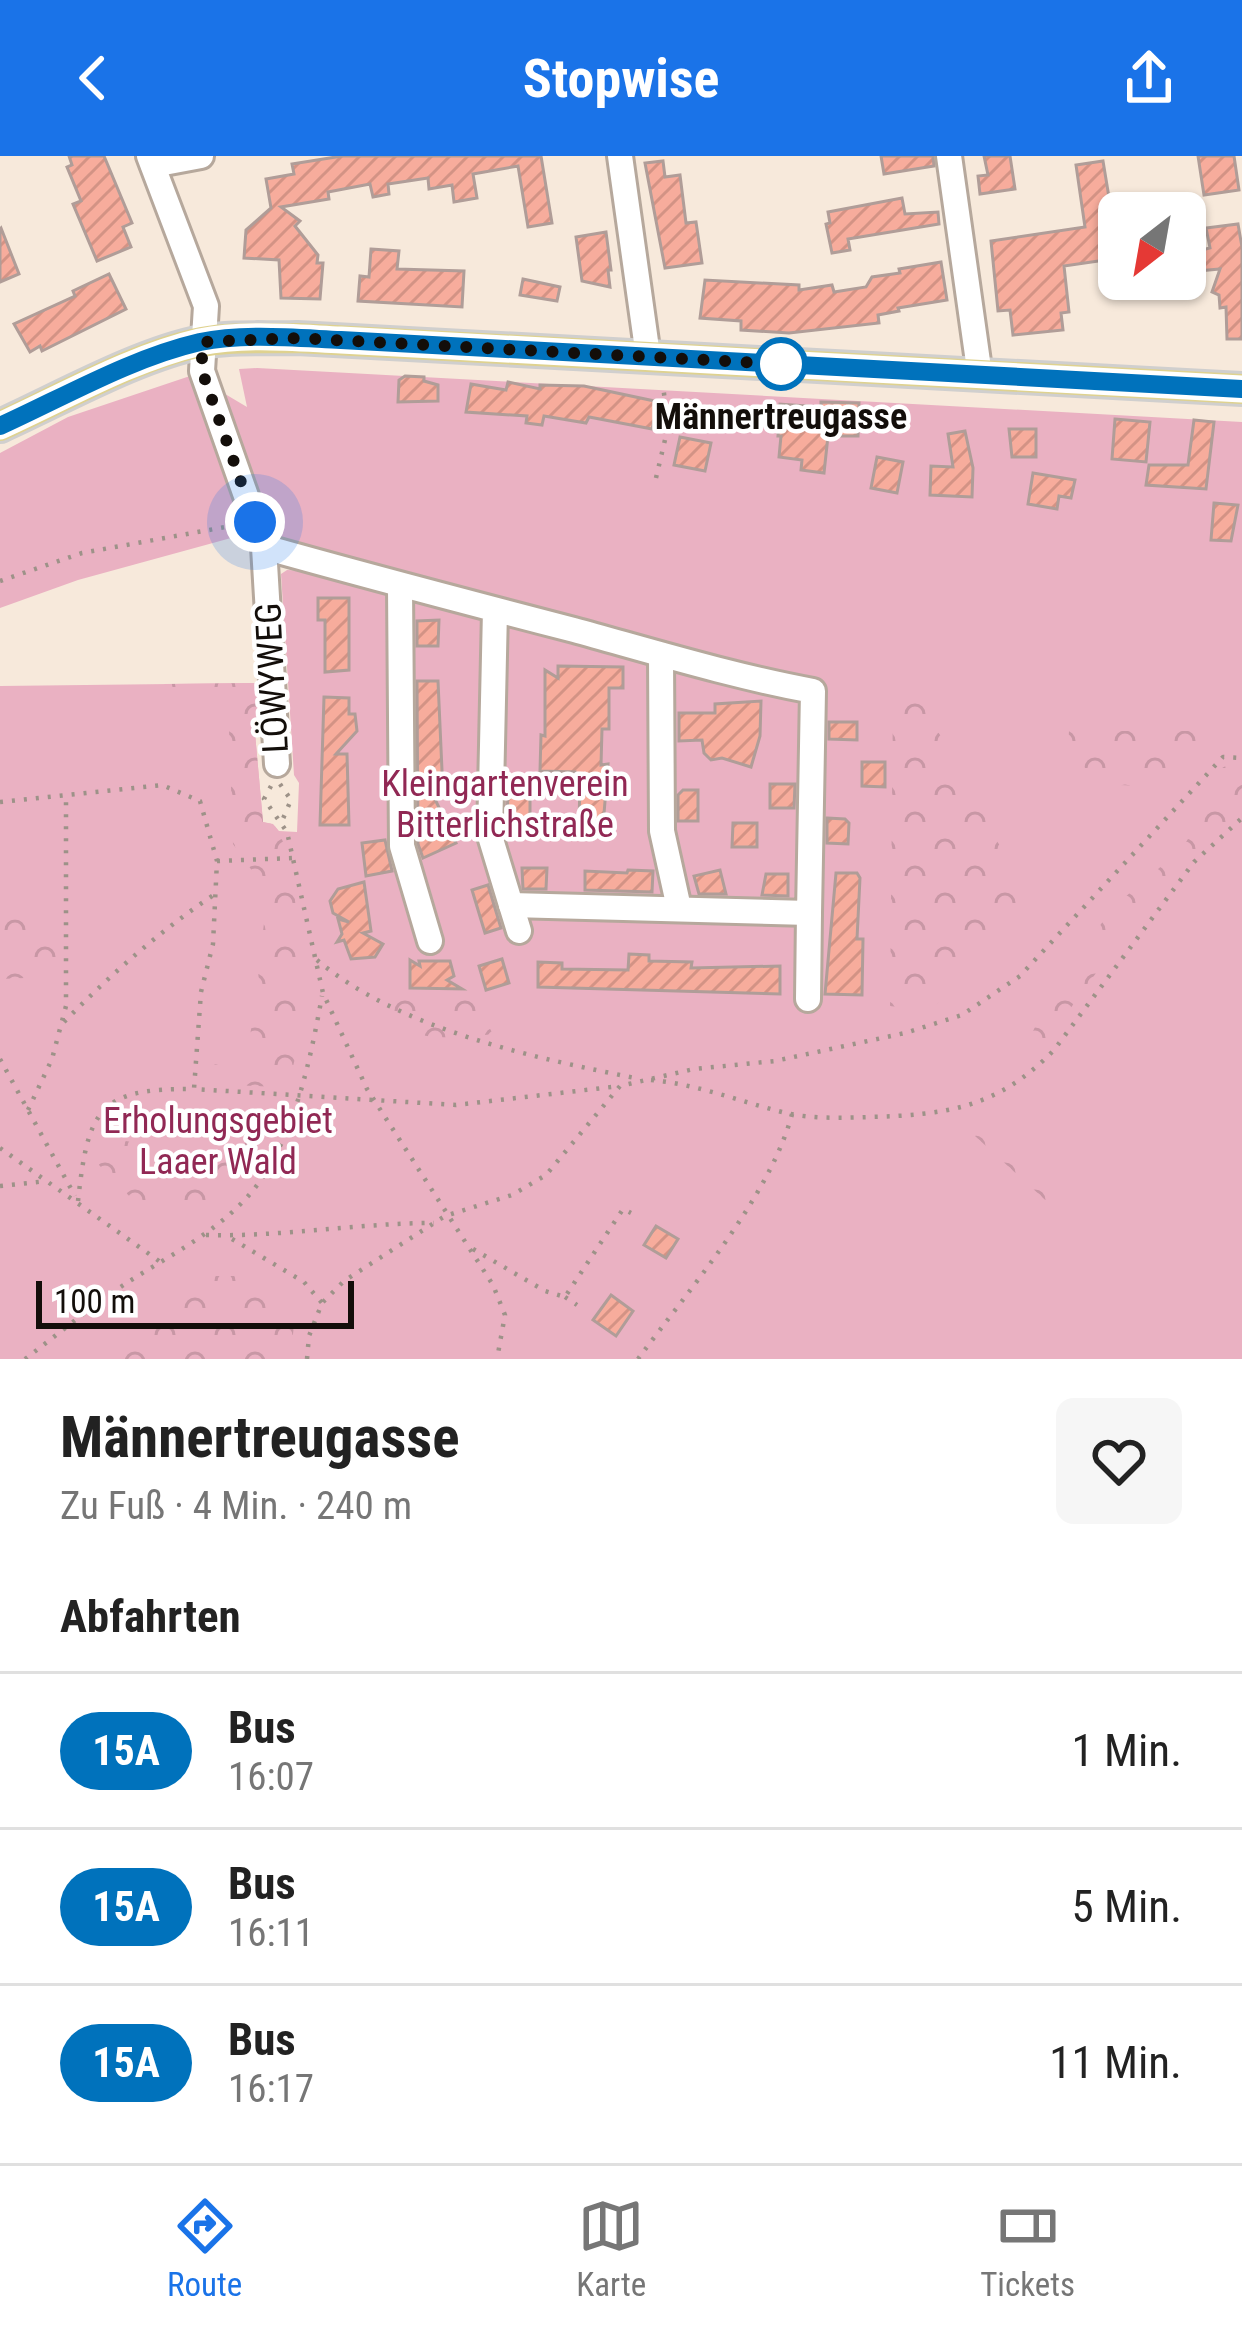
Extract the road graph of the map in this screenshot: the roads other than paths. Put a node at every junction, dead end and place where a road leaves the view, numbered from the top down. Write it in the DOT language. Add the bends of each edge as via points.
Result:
graph roads {
  1 [pos="201,156"];
  2 [pos="620,156"];
  3 [pos="949,156"];
  4 [pos="151,160"];
  5 [pos="202,342"];
  6 [pos="648,356"];
  7 [pos="980,376"];
  8 [pos="1242,389"];
  9 [pos="0,426"];
  10 [pos="264,547"];
  11 [pos="400,587"];
  12 [pos="495,610"];
  13 [pos="661,655"];
  14 [pos="276,771"];
  15 [pos="512,905"];
  16 [pos="679,908"];
  17 [pos="809,913"];
  18 [pos="519,931"];
  19 [pos="430,941"];
  20 [pos="808,999"];
  1 -- 4 [label="street"];
  2 -- 6 [label="street"];
  3 -- 7 [label="street"];
  4 -- 5 [label="street, LÖWYWEG" via="206,306"];
  5 -- 6 [label="main road" via="297,338"];
  5 -- 9 [label="main road"];
  5 -- 10 [label="street, LÖWYWEG" via="202,371"];
  6 -- 7 [label="main road"];
  7 -- 8 [label="main road"];
  10 -- 11 [label="street"];
  10 -- 14 [label="street, LÖWYWEG"];
  11 -- 12 [label="street"];
  11 -- 19 [label="street" via="402,846"];
  12 -- 13 [label="street"];
  12 -- 15 [label="street" via="490,836"];
  13 -- 16 [label="street" via="662,831"];
  13 -- 17 [label="street" via="813,691"];
  15 -- 16 [label="street"];
  15 -- 18 [label="street"];
  16 -- 17 [label="street"];
  17 -- 20 [label="street"];
}
